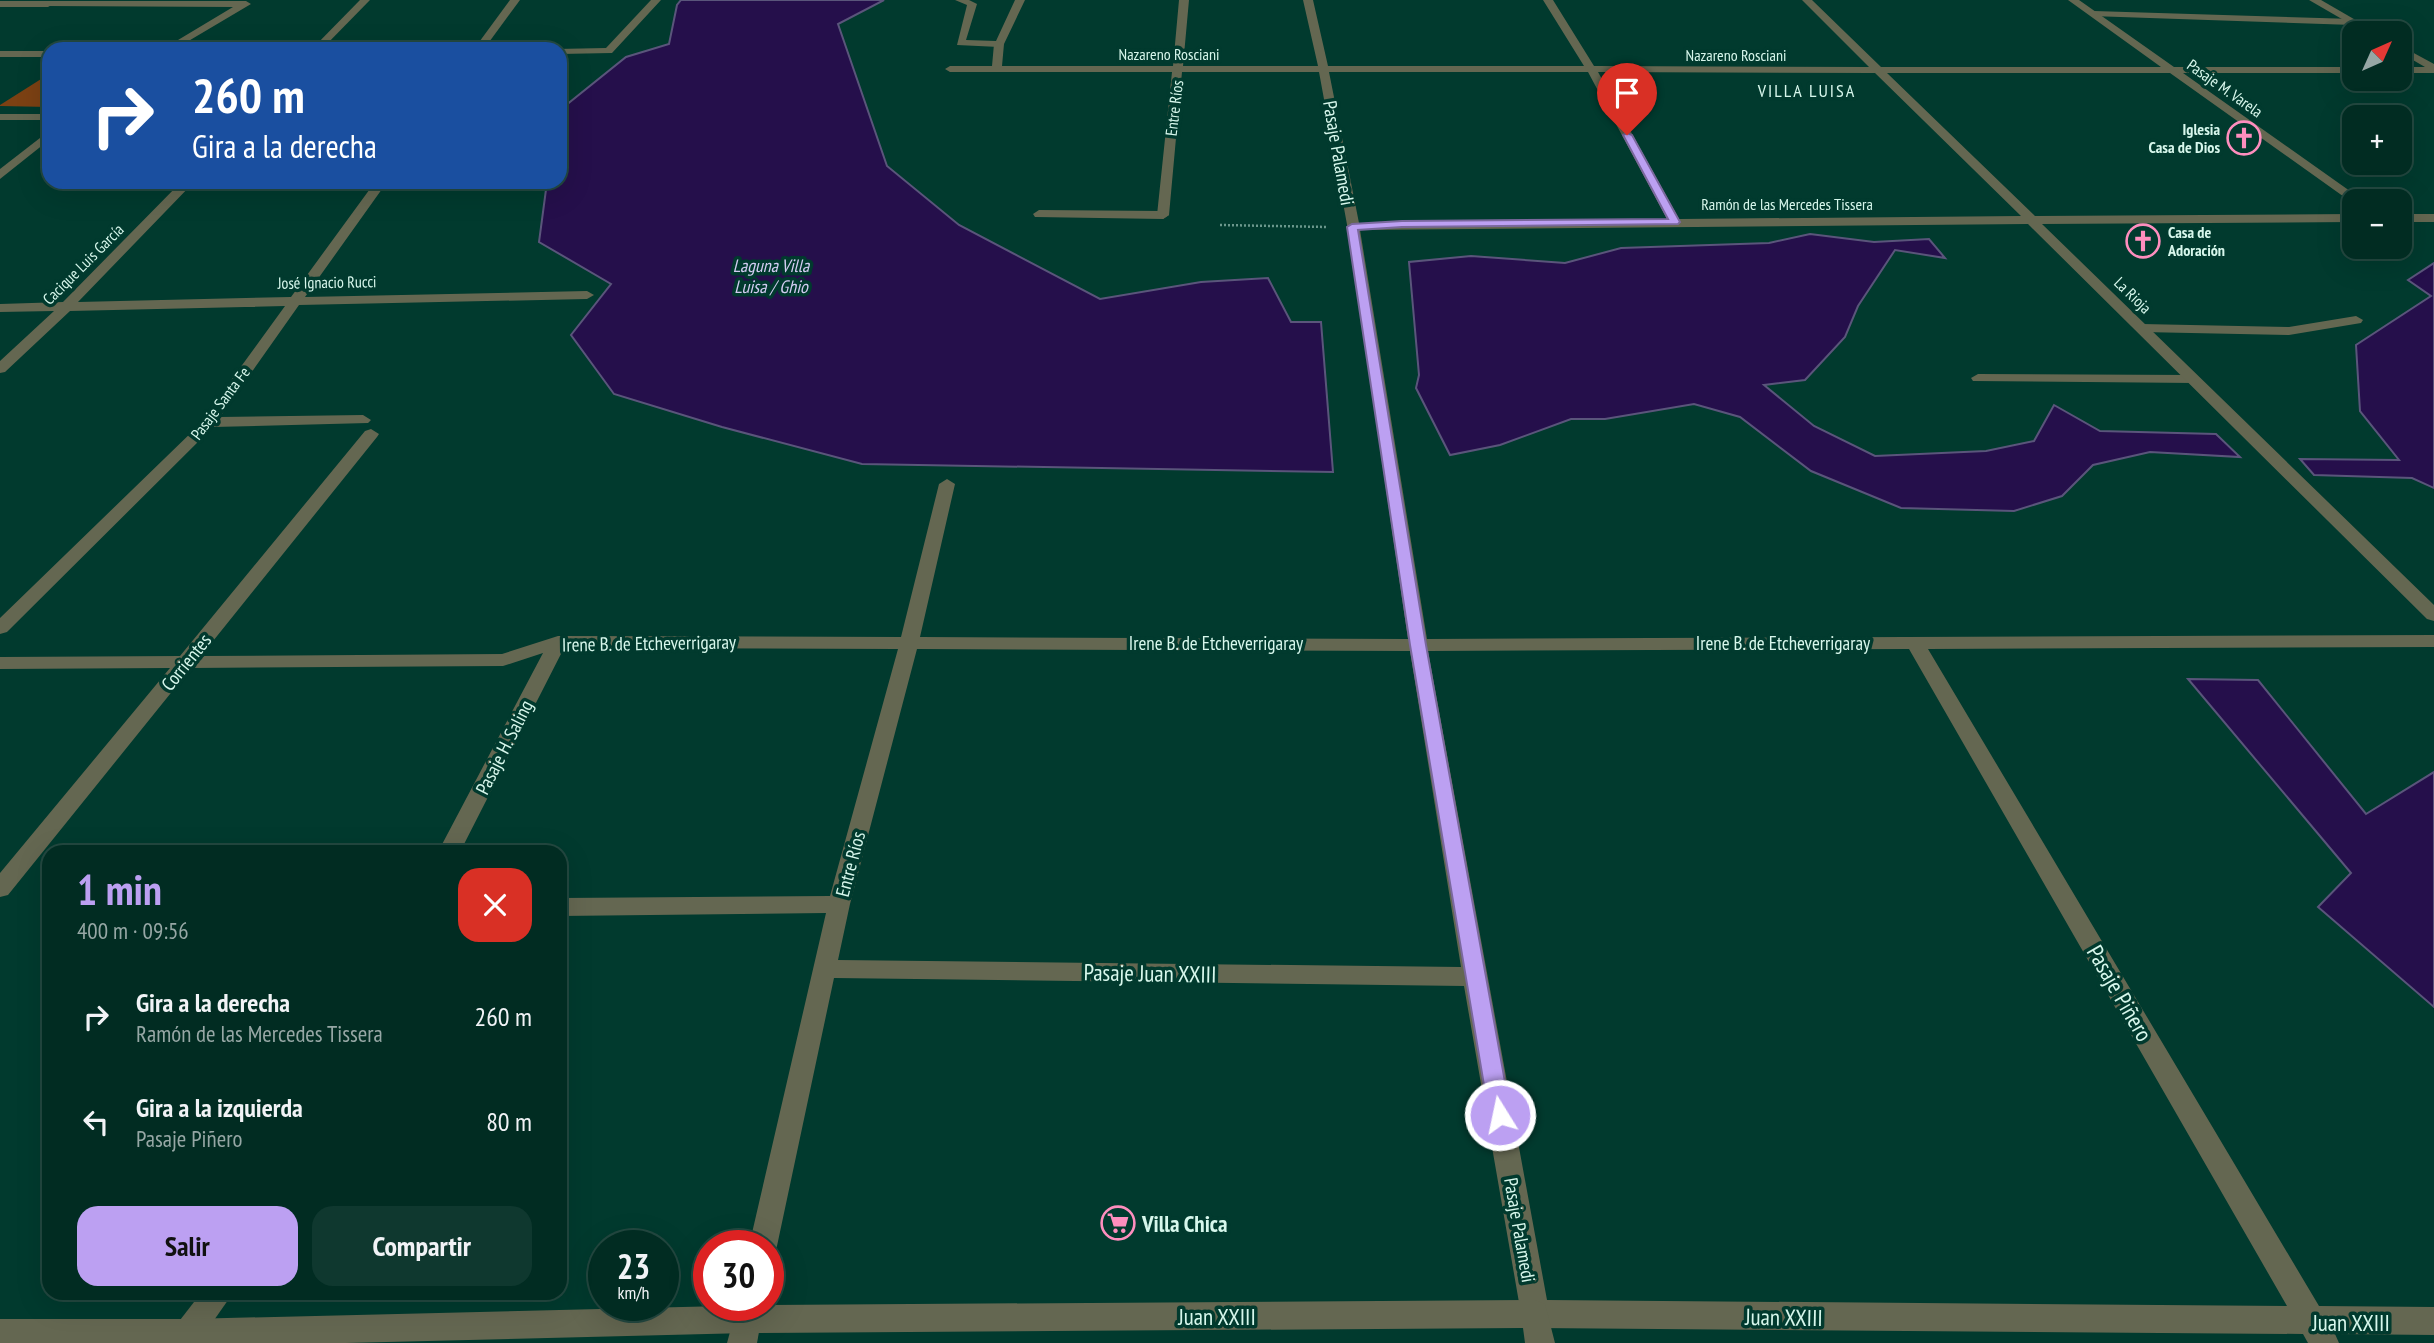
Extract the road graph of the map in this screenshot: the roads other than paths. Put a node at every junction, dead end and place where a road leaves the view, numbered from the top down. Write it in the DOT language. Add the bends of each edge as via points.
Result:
graph roads {
  1 [pos="365,0"];
  2 [pos="514,0"];
  3 [pos="656,0"];
  4 [pos="961,0"];
  5 [pos="1020,0"];
  6 [pos="1184,0"];
  7 [pos="1308,0"];
  8 [pos="1548,0"];
  9 [pos="1808,0"];
  10 [pos="2073,0"];
  11 [pos="2314,0"];
  12 [pos="249,2"];
  13 [pos="0,4"];
  14 [pos="2094,14"];
  15 [pos="2351,21"];
  16 [pos="2342,22"];
  17 [pos="180,42"];
  18 [pos="324,42"];
  19 [pos="484,42"];
  20 [pos="999,44"];
  21 [pos="567,51"];
  22 [pos="0,54"];
  23 [pos="42,54"];
  24 [pos="2412,56"];
  25 [pos="950,69"];
  26 [pos="997,69"];
  27 [pos="2434,69"];
  28 [pos="1179,70"];
  29 [pos="1877,70"];
  30 [pos="2173,70"];
  31 [pos="2342,70"];
  32 [pos="2412,70"];
  33 [pos="1325,71"];
  34 [pos="1592,71"];
  35 [pos="0,117"];
  36 [pos="42,117"];
  37 [pos="42,140"];
  38 [pos="0,175"];
  39 [pos="181,189"];
  40 [pos="376,189"];
  41 [pos="2342,190"];
  42 [pos="1039,214"];
  43 [pos="2342,218"];
  44 [pos="2412,218"];
  45 [pos="2434,218"];
  46 [pos="2031,219"];
  47 [pos="1675,222"];
  48 [pos="1352,227"];
  49 [pos="587,295"];
  50 [pos="295,300"];
  51 [pos="67,306"];
  52 [pos="0,308"];
  53 [pos="2356,320"];
  54 [pos="2142,328"];
  55 [pos="0,369"];
  56 [pos="1978,378"];
  57 [pos="2194,379"];
  58 [pos="209,422"];
  59 [pos="947,484"];
  60 [pos="2434,614"];
  61 [pos="0,628"];
  62 [pos="911,641"];
  63 [pos="2434,641"];
  64 [pos="558,642"];
  65 [pos="1915,643"];
  66 [pos="1418,645"];
  67 [pos="0,663"];
  68 [pos="184,664"];
  69 [pos="453,845"];
  70 [pos="0,889"];
  71 [pos="839,904"];
  72 [pos="567,907"];
  73 [pos="824,969"];
  74 [pos="1476,977"];
  75 [pos="767,1230"];
  76 [pos="214,1300"];
  77 [pos="1535,1314"];
  78 [pos="2434,1321"];
  79 [pos="746,1323"];
  80 [pos="0,1333"];
  81 [pos="2318,1333"];
  82 [pos="184,1338"];
  83 [pos="1540,1343"];
  1 -- 18 [label="street"];
  2 -- 19 [label="street"];
  3 -- 21 [label="street" via="609,51"];
  4 -- 20 [label="street" via="972,4 960,43"];
  5 -- 20 [label="street"];
  6 -- 28 [label="street, Entre Ríos"];
  7 -- 33 [label="street, Pasaje Palamedi"];
  8 -- 34 [label="street"];
  9 -- 29 [label="street, La Rioja"];
  10 -- 14 [label="street, Pasaje M. Varela"];
  11 -- 15 [label="street"];
  12 -- 13 [label="street"];
  12 -- 17 [label="street"];
  14 -- 16 [label="street"];
  14 -- 30 [label="street, Pasaje M. Varela"];
  20 -- 26 [label="street"];
  22 -- 23 [label="street"];
  24 -- 27 [label="street"];
  25 -- 26 [label="street, Nazareno Rosciani"];
  26 -- 28 [label="street, Nazareno Rosciani"];
  27 -- 32 [label="street"];
  28 -- 33 [label="street, Nazareno Rosciani"];
  28 -- 42 [label="street, Entre Ríos" via="1163,215"];
  29 -- 30 [label="street, Nazareno Rosciani"];
  29 -- 34 [label="street, Nazareno Rosciani"];
  29 -- 46 [label="street, La Rioja"];
  30 -- 31 [label="street, Nazareno Rosciani"];
  30 -- 41 [label="street, Pasaje M. Varela"];
  33 -- 34 [label="street, Nazareno Rosciani"];
  33 -- 48 [label="street, Pasaje Palamedi"];
  34 -- 47 [label="street"];
  35 -- 36 [label="street"];
  37 -- 38 [label="street"];
  39 -- 51 [label="street, Cacique Luis García"];
  40 -- 50 [label="street, Pasaje Santa Fe"];
  43 -- 46 [label="street, Ramón de las Mercedes Tissera"];
  44 -- 45 [label="street"];
  46 -- 47 [label="street, Ramón de las Mercedes Tissera"];
  46 -- 54 [label="street, La Rioja"];
  47 -- 48 [label="street, Ramón de las Mercedes Tissera"];
  48 -- 66 [label="street, Pasaje Palamedi"];
  49 -- 50 [label="street, José Ignacio Rucci"];
  50 -- 51 [label="street, José Ignacio Rucci"];
  50 -- 58 [label="street, Pasaje Santa Fe"];
  51 -- 52 [label="street"];
  51 -- 55 [label="street, Cacique Luis García"];
  53 -- 54 [label="street" via="2289,331"];
  54 -- 57 [label="street, La Rioja"];
  56 -- 57 [label="street"];
  57 -- 60 [label="street, La Rioja"];
  58 -- 61 [label="street, Pasaje Santa Fe"];
  58 -- 68 [label="street, Corrientes" via="367,427"];
  59 -- 62 [label="street, Entre Ríos"];
  62 -- 64 [label="street, Irene B. de Etcheverrigaray"];
  62 -- 66 [label="street, Irene B. de Etcheverrigaray"];
  62 -- 71 [label="street, Entre Ríos"];
  63 -- 65 [label="street, Irene B. de Etcheverrigaray"];
  64 -- 68 [label="street, Irene B. de Etcheverrigaray" via="503,660"];
  64 -- 69 [label="street, Pasaje H. Saling"];
  65 -- 66 [label="street, Irene B. de Etcheverrigaray"];
  65 -- 81 [label="street, Pasaje Piñero"];
  66 -- 74 [label="street, Pasaje Palamedi"];
  67 -- 68 [label="street, Irene B. de Etcheverrigaray"];
  68 -- 70 [label="street, Corrientes"];
  71 -- 72 [label="street"];
  71 -- 73 [label="street, Entre Ríos"];
  73 -- 74 [label="street, Pasaje Juan XXIII"];
  73 -- 75 [label="street, Entre Ríos"];
  74 -- 77 [label="street, Pasaje Palamedi"];
  76 -- 82 [label="street"];
  77 -- 79 [label="street, Juan XXIII"];
  77 -- 81 [label="street, Juan XXIII"];
  77 -- 83 [label="street, Pasaje Palamedi"];
  78 -- 81 [label="street, Juan XXIII"];
  79 -- 82 [label="street, Juan XXIII"];
  80 -- 82 [label="street, Juan XXIII"];
}
